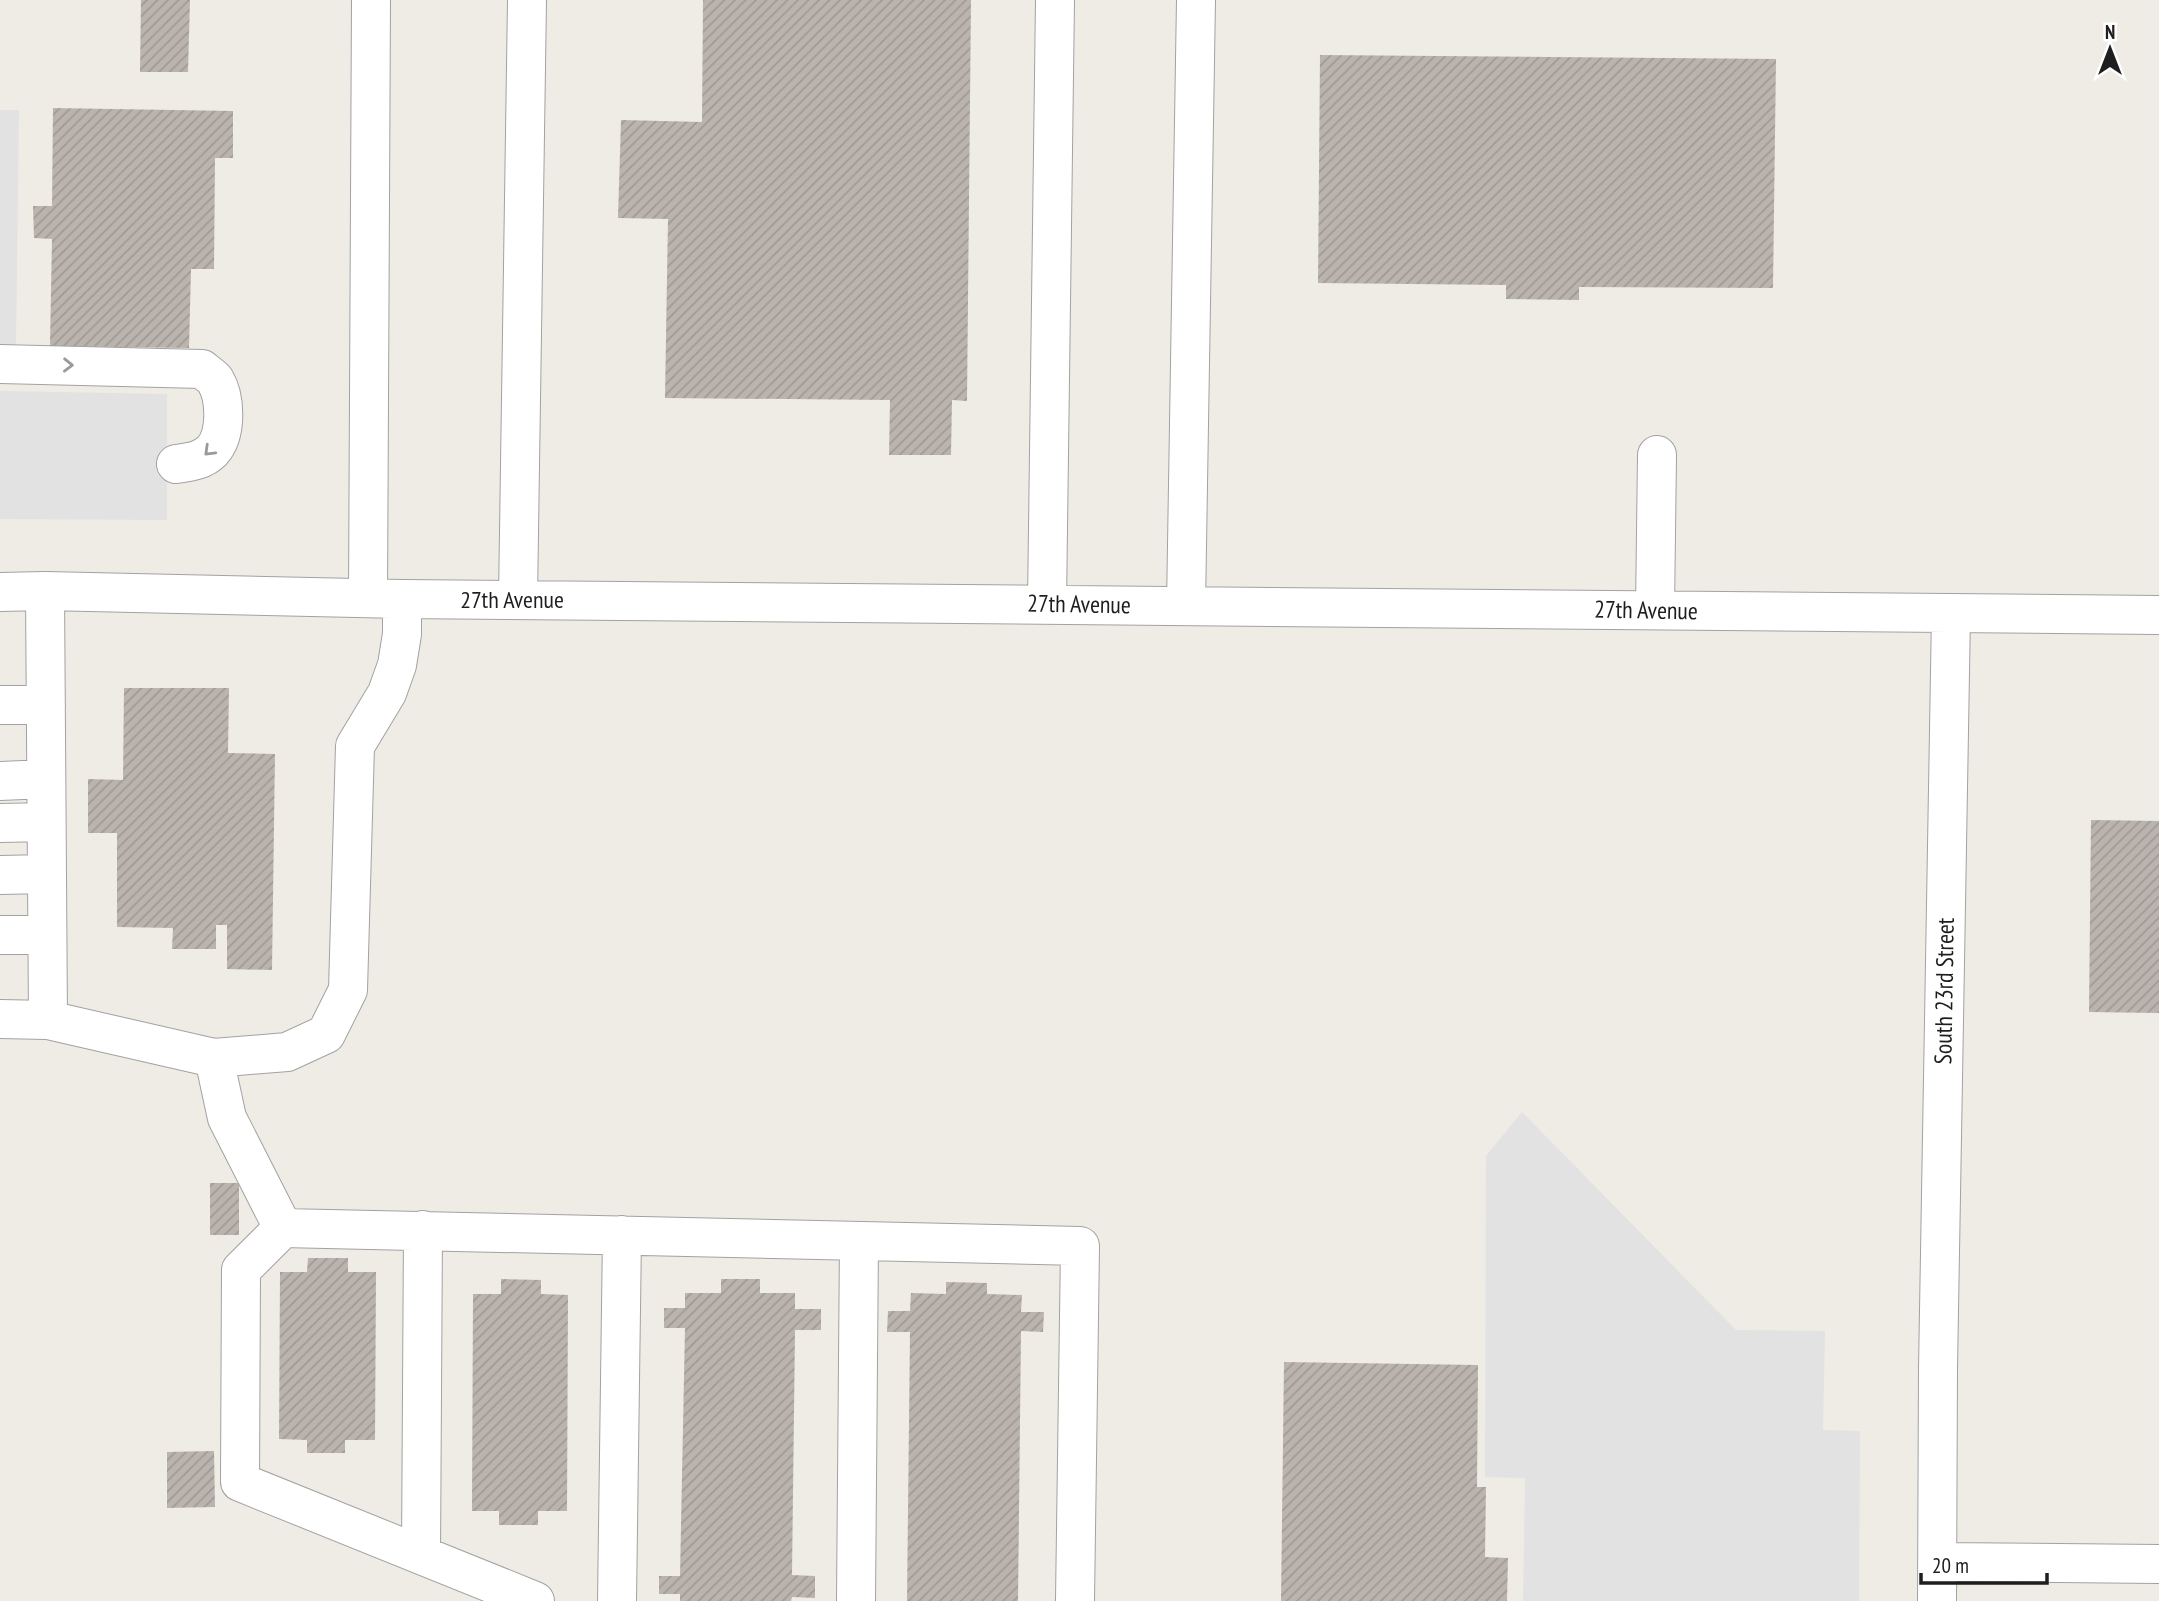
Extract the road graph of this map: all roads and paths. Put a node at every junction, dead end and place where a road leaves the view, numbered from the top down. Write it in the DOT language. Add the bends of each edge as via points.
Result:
graph roads {
  1 [pos="371,0"];
  2 [pos="527,0"];
  3 [pos="1055,0"];
  4 [pos="1196,0"];
  5 [pos="0,364"];
  6 [pos="1657,455"];
  7 [pos="176,464"];
  8 [pos="45,591"];
  9 [pos="0,592"];
  10 [pos="385,598"];
  11 [pos="518,599"];
  12 [pos="1047,604"];
  13 [pos="1186,606"];
  14 [pos="1655,610"];
  15 [pos="1951,614"];
  16 [pos="2159,615"];
  17 [pos="0,705"];
  18 [pos="46,705"];
  19 [pos="46,779"];
  20 [pos="0,780"];
  21 [pos="47,822"];
  22 [pos="0,823"];
  23 [pos="0,874"];
  24 [pos="47,874"];
  25 [pos="0,935"];
  26 [pos="47,936"];
  27 [pos="0,1019"];
  28 [pos="48,1020"];
  29 [pos="214,1059"];
  30 [pos="283,1228"];
  31 [pos="423,1230"];
  32 [pos="622,1235"];
  33 [pos="859,1241"];
  34 [pos="421,1555"];
  35 [pos="1937,1562"];
  36 [pos="2159,1564"];
  37 [pos="535,1601"];
  38 [pos="617,1601"];
  39 [pos="856,1601"];
  40 [pos="1075,1601"];
  41 [pos="1937,1601"];
  1 -- 10 [label="street"];
  2 -- 11 [label="street"];
  3 -- 12 [label="street"];
  4 -- 13 [label="street"];
  5 -- 7 [label="street, one-way" via="202,369 214,379 221,395 221,436 213,450 198,460"];
  6 -- 14 [label="street"];
  8 -- 9 [label="street, 27th Avenue"];
  8 -- 10 [label="street, 27th Avenue"];
  8 -- 18 [label="street"];
  10 -- 11 [label="street, 27th Avenue"];
  10 -- 29 [label="street" via="402,634 387,693 355,746 348,990 326,1034 286,1052"];
  11 -- 12 [label="street, 27th Avenue"];
  12 -- 13 [label="street, 27th Avenue"];
  13 -- 14 [label="street, 27th Avenue"];
  14 -- 15 [label="street, 27th Avenue"];
  15 -- 16 [label="street, 27th Avenue"];
  15 -- 35 [label="street, South 23rd Street"];
  17 -- 18 [label="street"];
  18 -- 19 [label="street"];
  19 -- 20 [label="street"];
  19 -- 21 [label="street"];
  21 -- 22 [label="street"];
  21 -- 24 [label="street"];
  23 -- 24 [label="street"];
  24 -- 26 [label="street"];
  25 -- 26 [label="street"];
  26 -- 28 [label="street"];
  27 -- 28 [label="street"];
  28 -- 29 [label="street"];
  29 -- 30 [label="street" via="228,1118"];
  30 -- 31 [label="street"];
  30 -- 34 [label="street" via="241,1270 240,1482"];
  31 -- 32 [label="street"];
  31 -- 34 [label="street"];
  32 -- 33 [label="street"];
  32 -- 38 [label="street"];
  33 -- 39 [label="street"];
  33 -- 40 [label="street" via="1080,1246"];
  34 -- 37 [label="street"];
  35 -- 36 [label="street"];
  35 -- 41 [label="street, South 23rd Street"];
}
